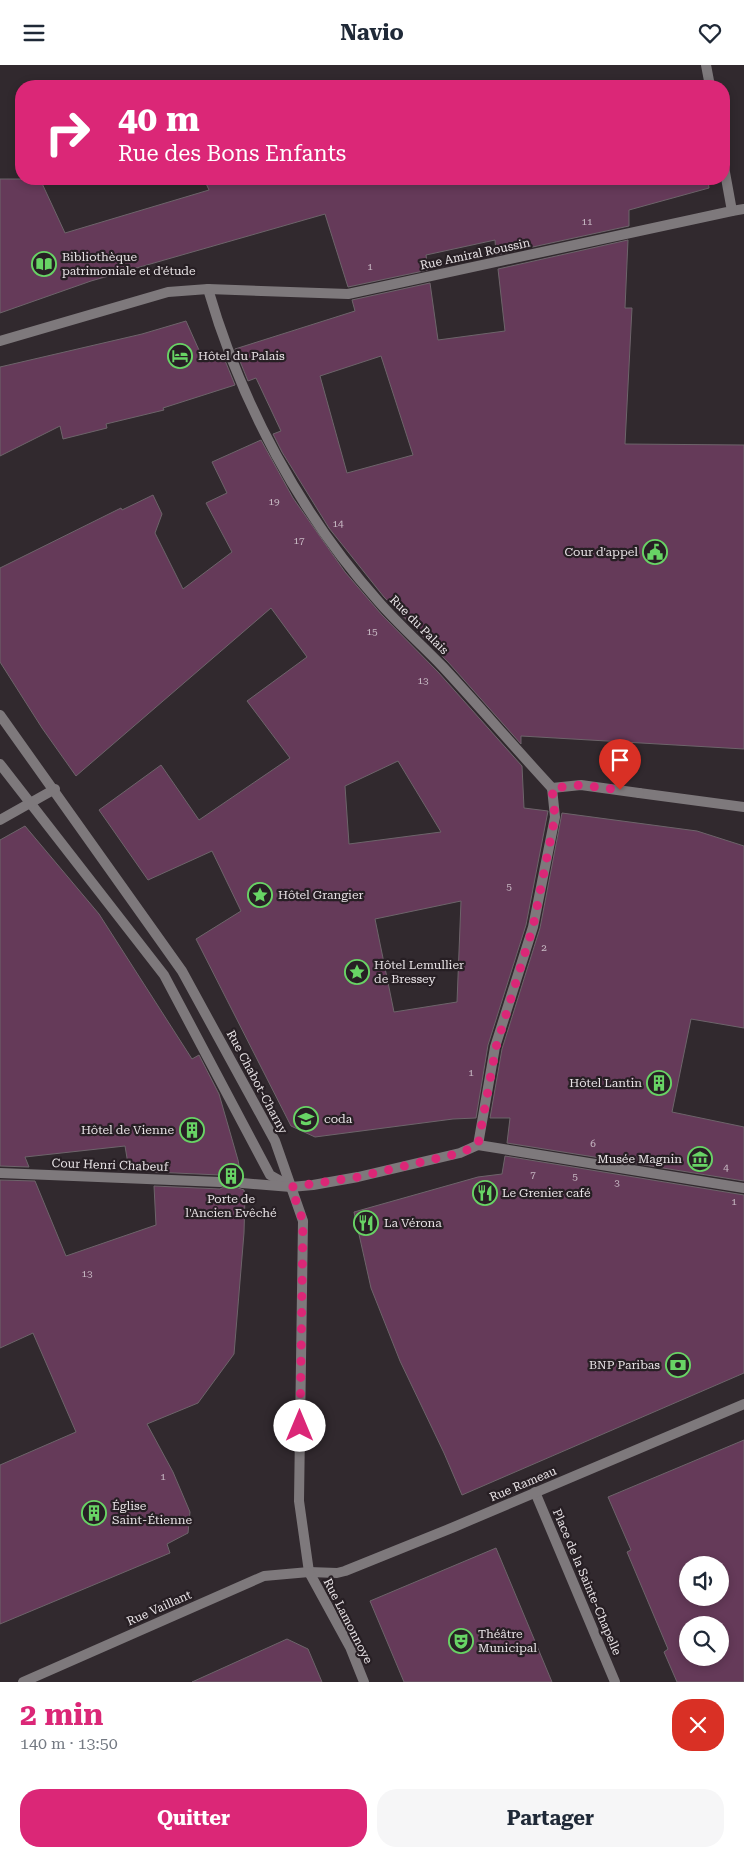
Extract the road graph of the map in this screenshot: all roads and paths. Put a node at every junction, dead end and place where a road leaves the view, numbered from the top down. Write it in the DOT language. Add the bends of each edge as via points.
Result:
graph roads {
  1 [pos="706,65"];
  2 [pos="709,80"];
  3 [pos="727,185"];
  4 [pos="744,209"];
  5 [pos="732,211"];
  6 [pos="208,289"];
  7 [pos="0,341"];
  8 [pos="0,715"];
  9 [pos="0,764"];
  10 [pos="552,788"];
  11 [pos="55,789"];
  12 [pos="30,803"];
  13 [pos="744,807"];
  14 [pos="0,819"];
  15 [pos="478,1145"];
  16 [pos="0,1173"];
  17 [pos="220,1182"];
  18 [pos="242,1183"];
  19 [pos="291,1187"];
  20 [pos="744,1188"];
  21 [pos="744,1404"];
  22 [pos="536,1492"];
  23 [pos="309,1572"];
  24 [pos="23,1682"];
  25 [pos="364,1682"];
  26 [pos="615,1682"];
  1 -- 2 [label="street"];
  3 -- 5 [label="street"];
  4 -- 5 [label="street, Rue Amiral Roussin"];
  5 -- 6 [label="street, Rue Amiral Roussin" via="348,294"];
  6 -- 7 [label="street, Rue Amiral Roussin" via="168,292"];
  6 -- 10 [label="street, Rue du Palais" via="221,333 243,387 293,486 379,602 442,666"];
  8 -- 11 [label="street, Rue Chabot-Charny"];
  9 -- 12 [label="street"];
  10 -- 13 [label="street" via="581,785"];
  10 -- 15 [label="street" via="555,817 533,927 496,1047"];
  11 -- 12 [label="street"];
  11 -- 19 [label="street, Rue Chabot-Charny" via="182,971 275,1141"];
  12 -- 14 [label="street"];
  12 -- 19 [label="street" via="164,975 270,1175"];
  15 -- 19 [label="street" via="460,1153 358,1177"];
  15 -- 20 [label="street"];
  16 -- 17 [label="street, Cour Henri Chabeuf"];
  18 -- 19 [label="street"];
  19 -- 23 [label="street, Rue Chabot-Charny" via="303,1221 298,1501"];
  21 -- 22 [label="street, Rue Rameau"];
  22 -- 23 [label="street, Rue Rameau" via="337,1573"];
  22 -- 26 [label="street, Place de la Sainte-Chapelle"];
  23 -- 24 [label="street, Rue Vaillant" via="264,1576"];
  23 -- 25 [label="street, Rue Lamonnoye" via="350,1647"];
}
